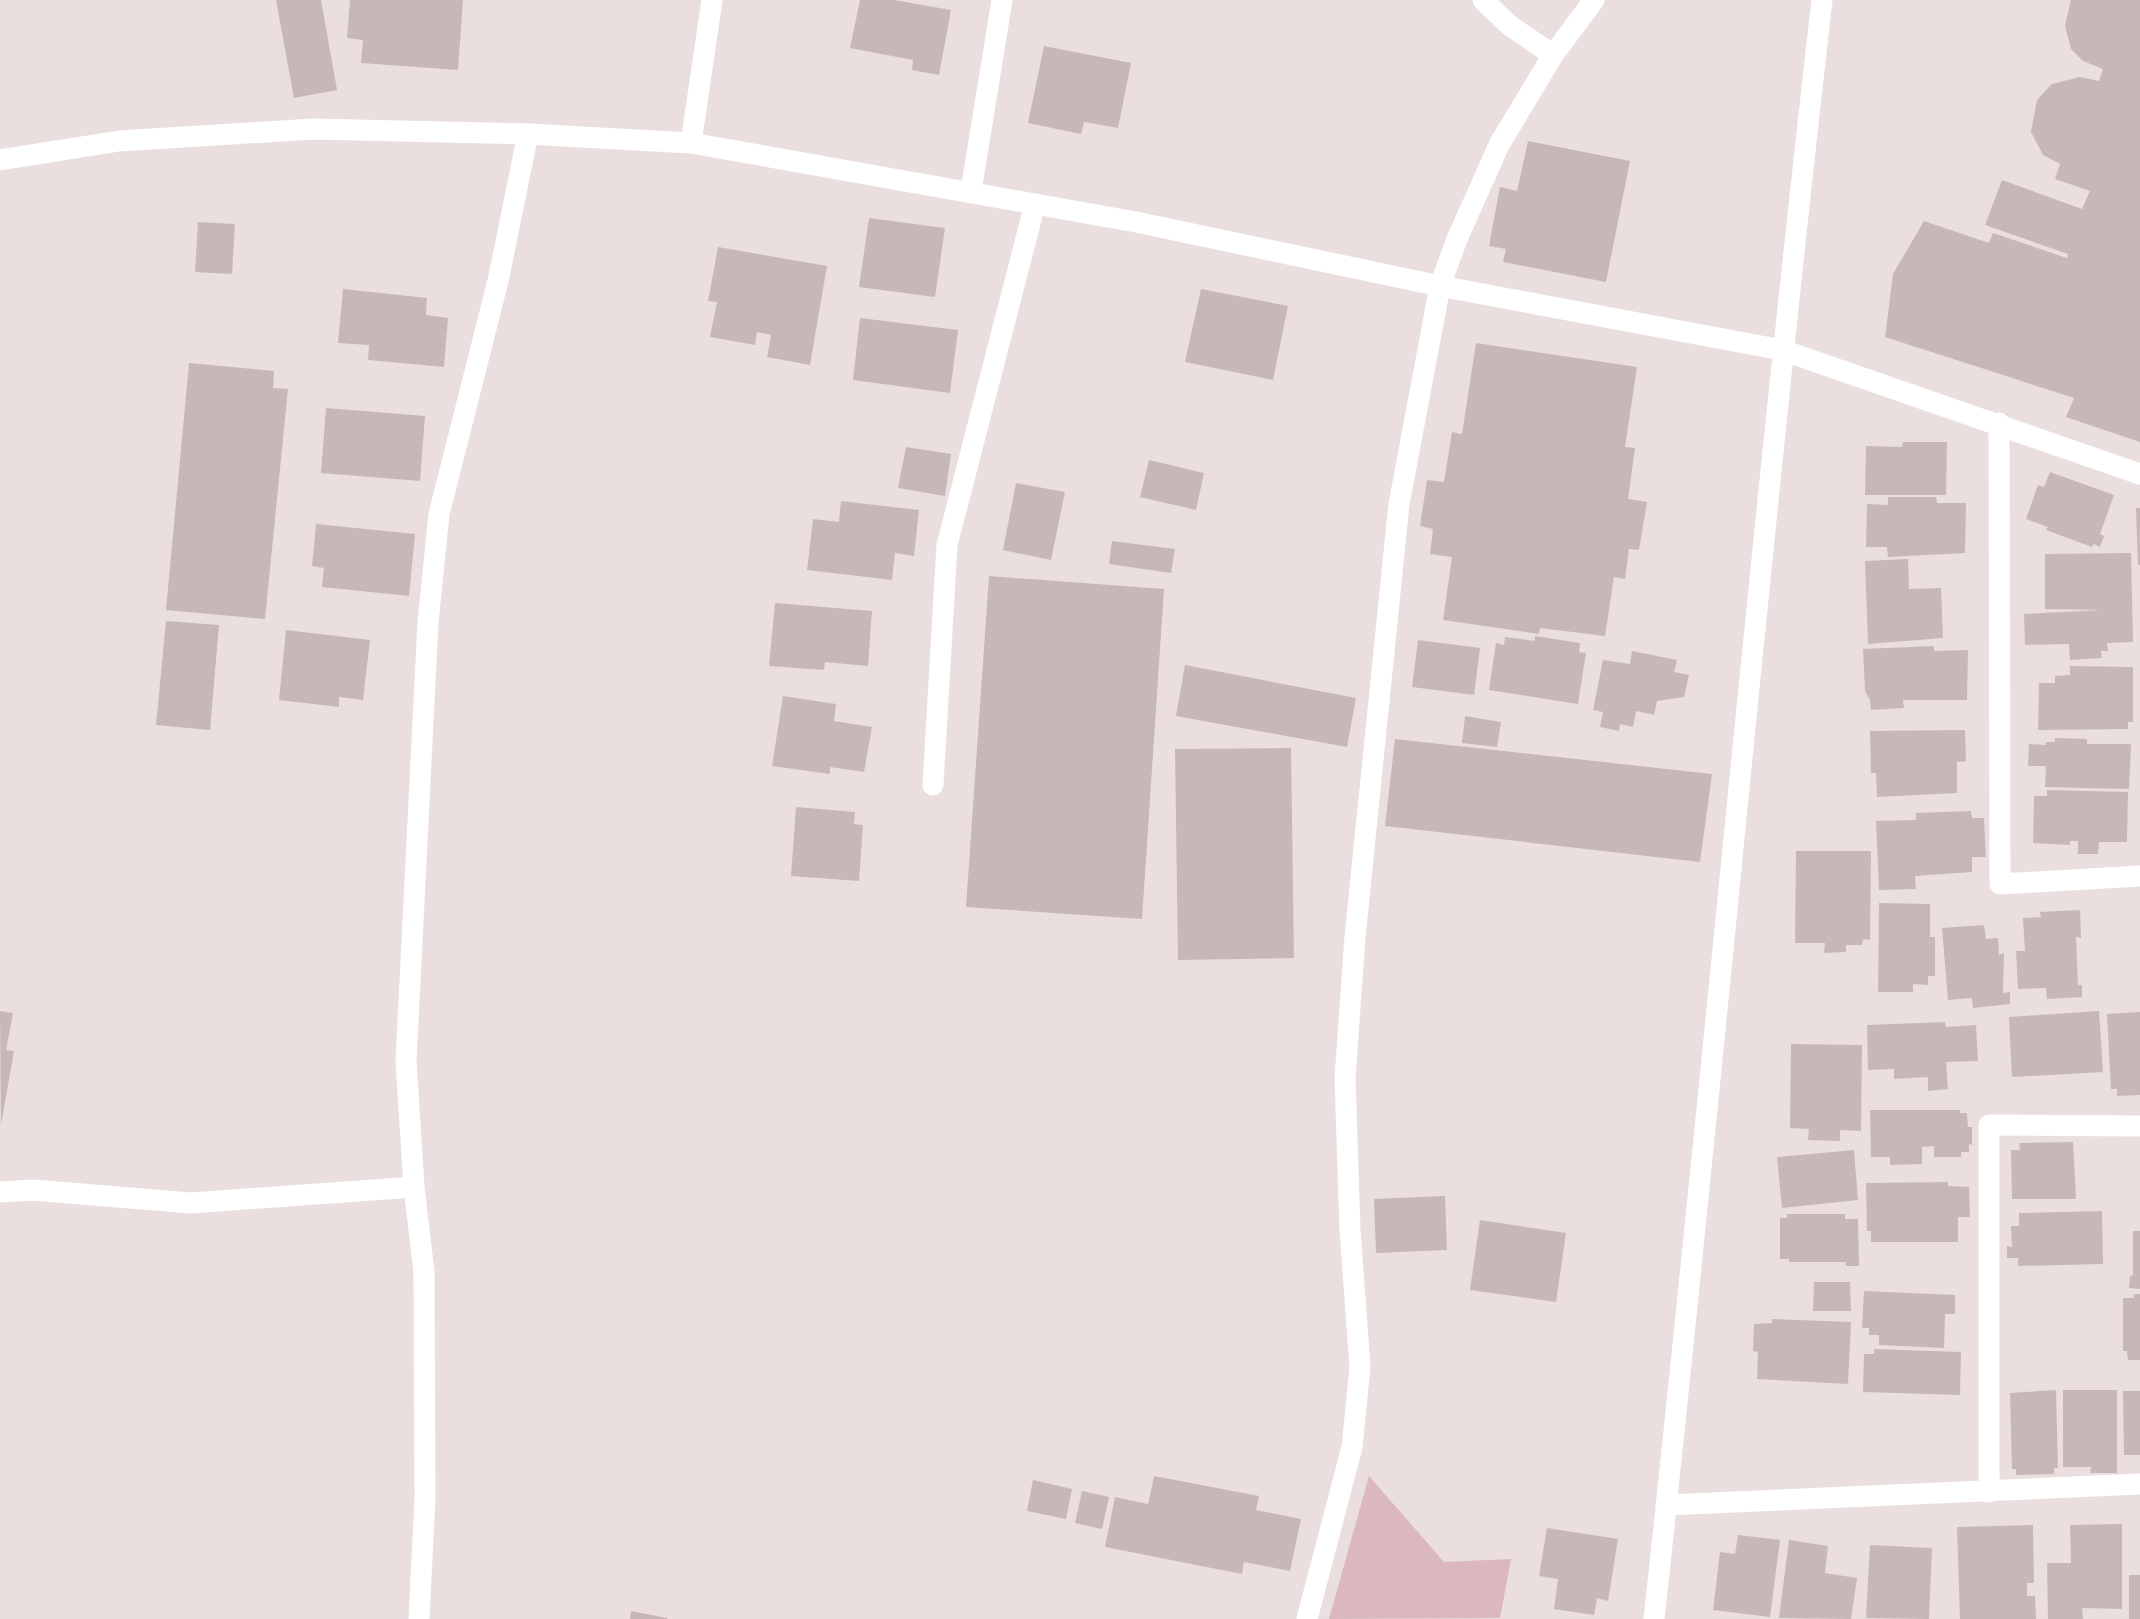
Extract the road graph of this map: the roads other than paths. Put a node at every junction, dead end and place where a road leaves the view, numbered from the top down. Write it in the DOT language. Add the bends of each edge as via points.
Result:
graph roads {
  1 [pos="712,0"];
  2 [pos="1002,0"];
  3 [pos="1483,0"];
  4 [pos="1594,0"];
  5 [pos="1822,0"];
  6 [pos="1553,55"];
  7 [pos="528,134"];
  8 [pos="691,143"];
  9 [pos="0,160"];
  10 [pos="971,191"];
  11 [pos="1035,204"];
  12 [pos="1440,286"];
  13 [pos="1782,350"];
  14 [pos="1999,423"];
  15 [pos="2140,474"];
  16 [pos="933,785"];
  17 [pos="2140,876"];
  18 [pos="2140,1126"];
  19 [pos="414,1187"];
  20 [pos="0,1192"];
  21 [pos="2140,1484"];
  22 [pos="1989,1492"];
  23 [pos="1666,1505"];
  24 [pos="419,1619"];
  25 [pos="1307,1619"];
  26 [pos="1654,1619"];
  1 -- 8 [label="street"];
  2 -- 10 [label="street"];
  3 -- 6 [label="street" via="1509,25"];
  4 -- 6 [label="street"];
  5 -- 13 [label="street"];
  6 -- 12 [label="street" via="1500,143"];
  7 -- 8 [label="street"];
  7 -- 9 [label="street" via="313,130 119,141"];
  7 -- 19 [label="street" via="498,281 439,514 428,622 406,1061"];
  8 -- 10 [label="street"];
  10 -- 11 [label="street"];
  11 -- 12 [label="street"];
  11 -- 16 [label="street" via="947,545"];
  12 -- 13 [label="street"];
  12 -- 25 [label="street" via="1399,504 1354,950 1345,1078 1360,1367 1352,1447"];
  13 -- 14 [label="street"];
  13 -- 23 [label="street"];
  14 -- 15 [label="street"];
  14 -- 17 [label="street" via="2000,884"];
  18 -- 22 [label="street" via="1989,1125"];
  19 -- 20 [label="street" via="191,1203 33,1190"];
  19 -- 24 [label="street" via="424,1272 426,1392"];
  21 -- 22 [label="street"];
  22 -- 23 [label="street"];
  23 -- 26 [label="street"];
}
